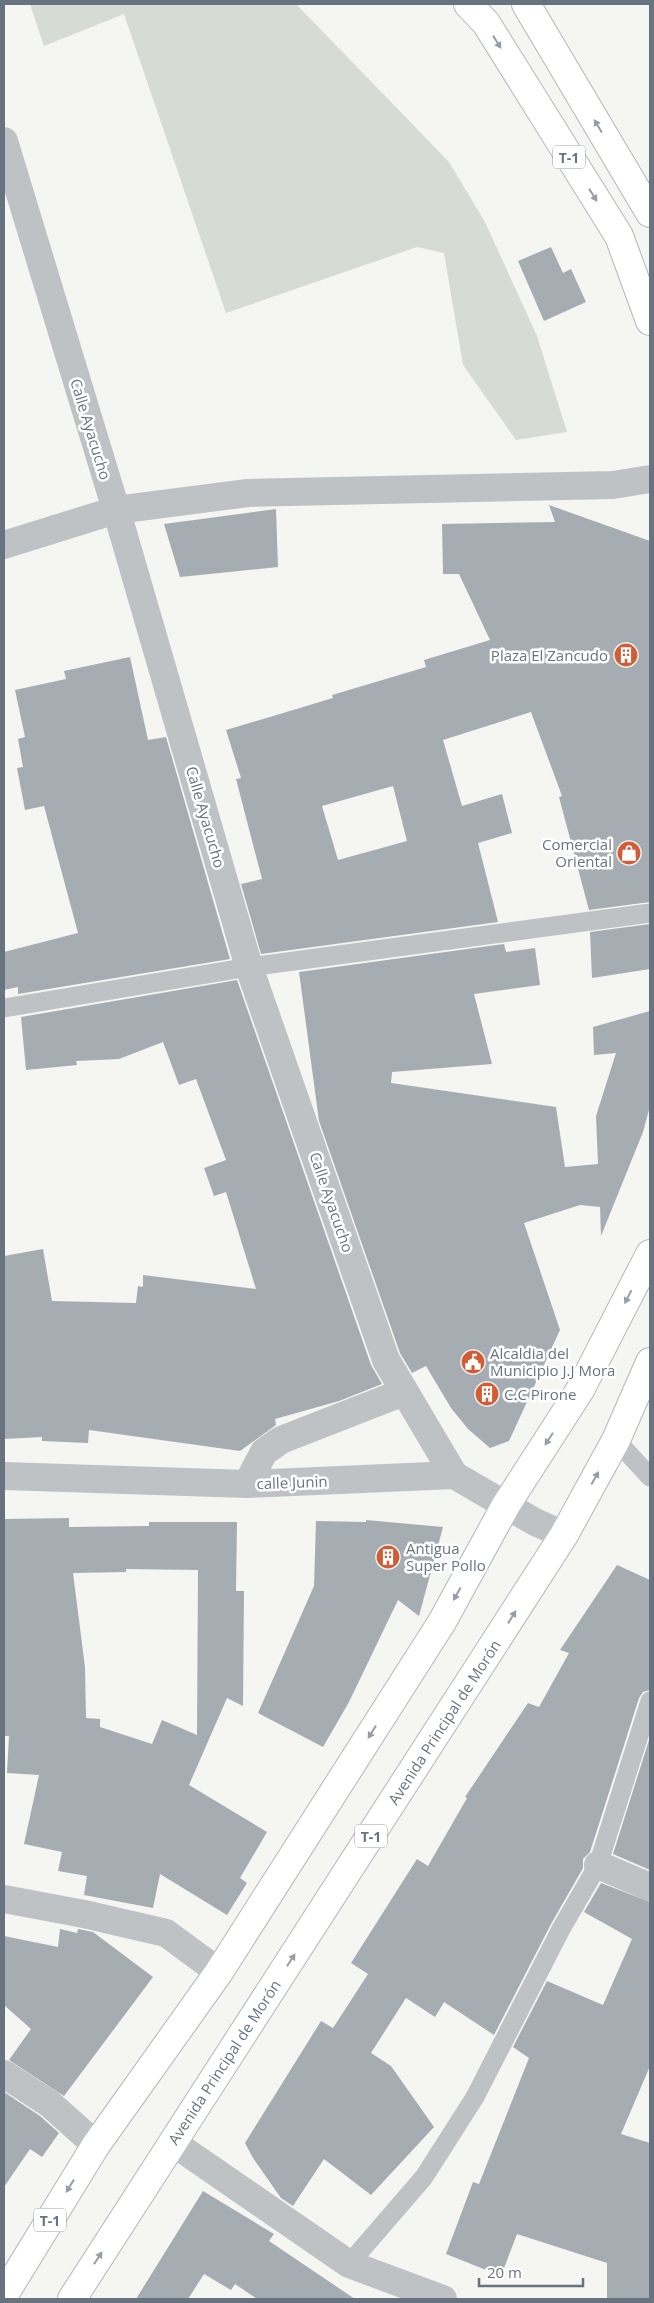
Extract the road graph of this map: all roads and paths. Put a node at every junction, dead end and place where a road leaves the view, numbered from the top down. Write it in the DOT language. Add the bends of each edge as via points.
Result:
graph roads {
  1 [pos="468,4"];
  2 [pos="526,4"];
  3 [pos="4,141"];
  4 [pos="650,213"];
  5 [pos="650,321"];
  6 [pos="650,480"];
  7 [pos="613,485"];
  8 [pos="650,500"];
  9 [pos="116,510"];
  10 [pos="4,545"];
  11 [pos="650,913"];
  12 [pos="249,967"];
  13 [pos="4,1008"];
  14 [pos="650,1254"];
  15 [pos="650,1362"];
  16 [pos="404,1392"];
  17 [pos="616,1440"];
  18 [pos="454,1475"];
  19 [pos="4,1476"];
  20 [pos="650,1477"];
  21 [pos="247,1484"];
  22 [pos="506,1505"];
  23 [pos="564,1535"];
  24 [pos="650,1701"];
  25 [pos="598,1865"];
  26 [pos="650,1887"];
  27 [pos="4,1899"];
  28 [pos="219,1972"];
  29 [pos="4,2074"];
  30 [pos="172,2142"];
  31 [pos="96,2145"];
  32 [pos="349,2264"];
  33 [pos="394,2291"];
  34 [pos="4,2294"];
  35 [pos="72,2299"];
  36 [pos="443,2299"];
  1 -- 5 [label="main road, T-1, one-way" via="486,23 619,236"];
  4 -- 2 [label="main road, T-1, one-way"];
  3 -- 9 [label="street, Calle Ayacucho"];
  6 -- 7 [label="street"];
  7 -- 8 [label="street"];
  7 -- 9 [label="street" via="248,493"];
  9 -- 10 [label="street"];
  9 -- 12 [label="street, Calle Ayacucho"];
  11 -- 12 [label="lane"];
  12 -- 13 [label="lane"];
  12 -- 16 [label="street, Calle Ayacucho" via="386,1360"];
  14 -- 22 [label="main road, T-1, one-way" via="580,1390"];
  15 -- 17 [label="main road, Avenida Principal de Morón / T-1"];
  16 -- 18 [label="street, Calle Ayacucho"];
  16 -- 21 [label="street" via="281,1440 264,1452"];
  17 -- 20 [label="lane"];
  23 -- 17 [label="main road, Avenida Principal de Morón / T-1, one-way"];
  18 -- 21 [label="street, calle Junin"];
  18 -- 22 [label="street"];
  19 -- 21 [label="street, calle Junin"];
  22 -- 23 [label="street"];
  22 -- 28 [label="main road, T-1, one-way" via="442,1622"];
  30 -- 23 [label="main road, Avenida Principal de Morón / T-1, one-way"];
  24 -- 25 [label="lane"];
  25 -- 26 [label="street"];
  25 -- 32 [label="lane" via="561,1929 475,2097 424,2177"];
  27 -- 28 [label="street" via="166,1933"];
  28 -- 31 [label="main road, T-1"];
  29 -- 31 [label="street" via="50,2104"];
  30 -- 32 [label="street"];
  35 -- 30 [label="main road, Avenida Principal de Morón / T-1, one-way"];
  31 -- 34 [label="main road, T-1, one-way"];
  32 -- 33 [label="street"];
  33 -- 36 [label="street"];
}
